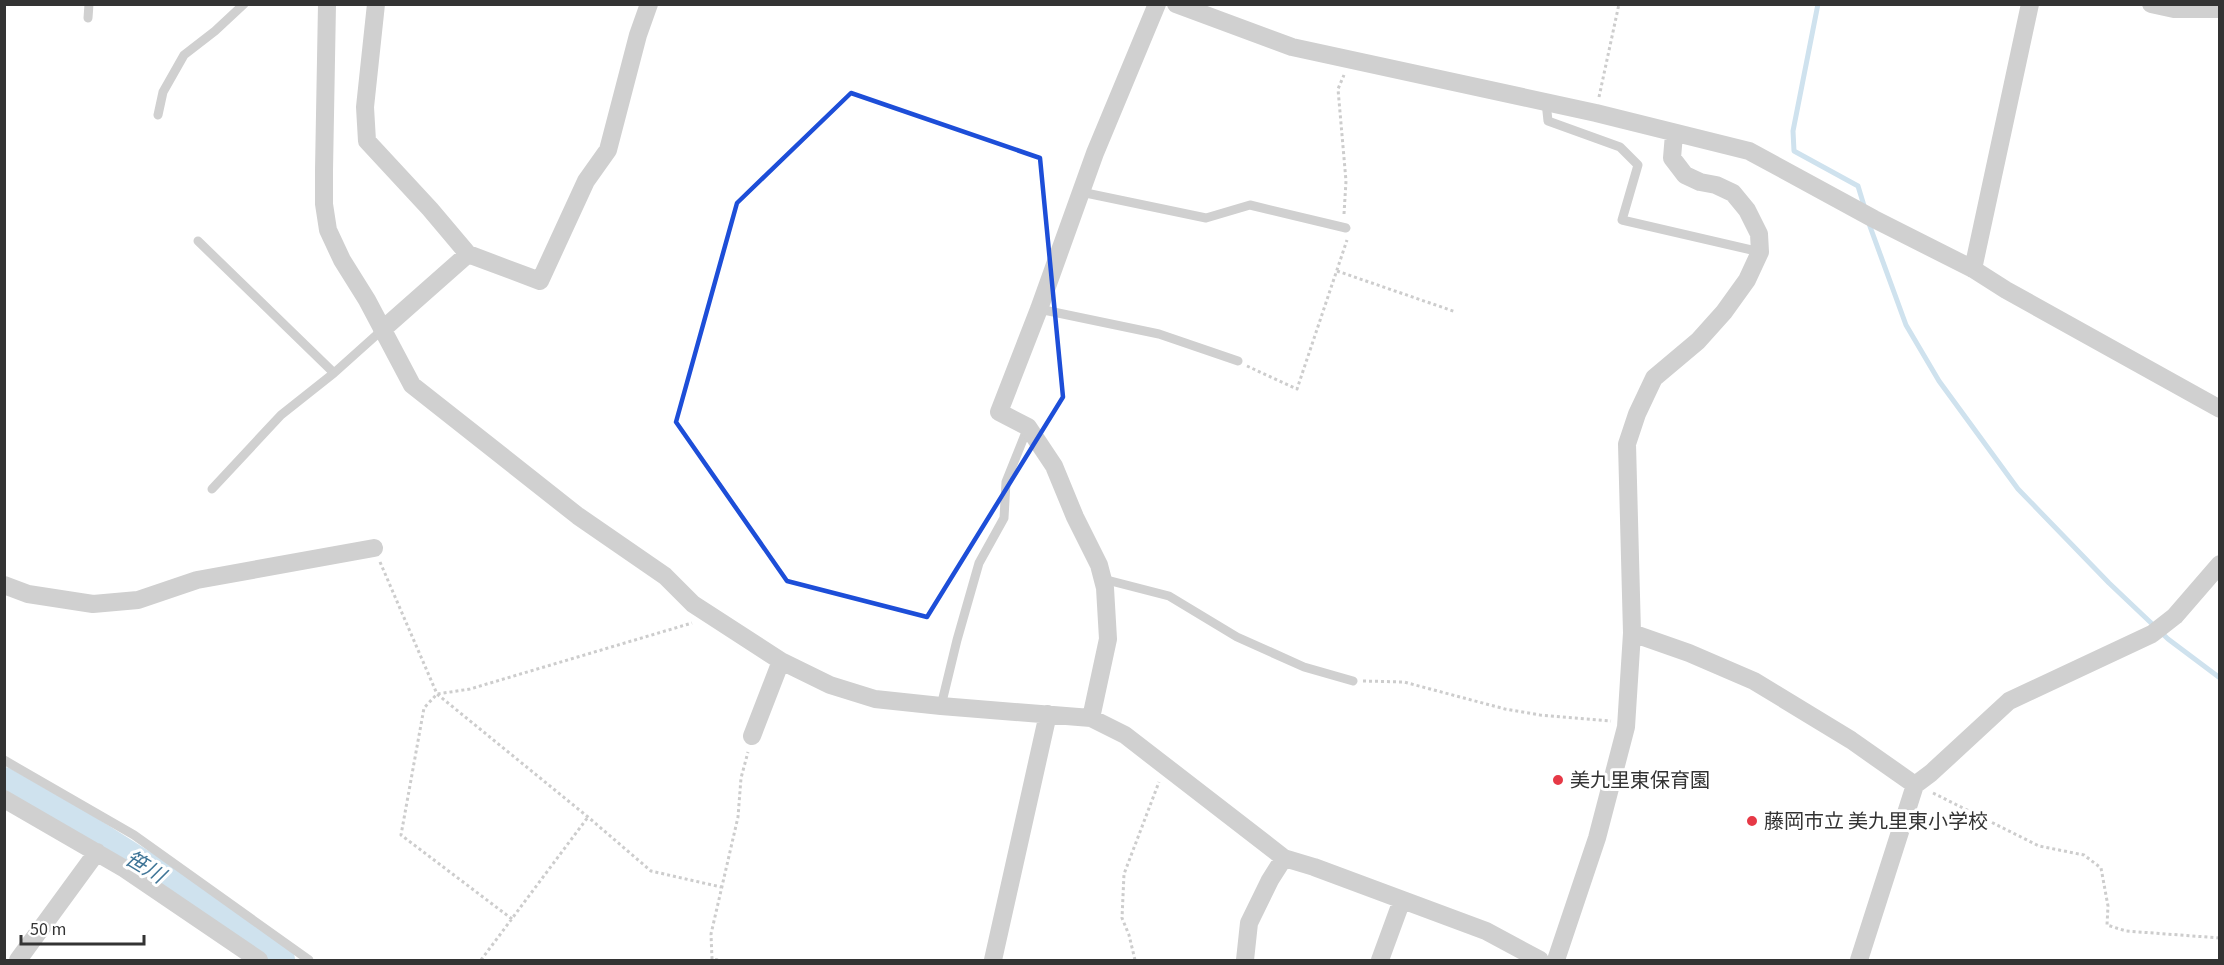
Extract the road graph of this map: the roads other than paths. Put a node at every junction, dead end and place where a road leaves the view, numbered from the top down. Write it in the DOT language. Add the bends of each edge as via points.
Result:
graph roads {
  1 [pos="89,4"];
  2 [pos="244,4"];
  3 [pos="327,4"];
  4 [pos="376,4"];
  5 [pos="649,4"];
  6 [pos="1158,4"];
  7 [pos="1176,4"];
  8 [pos="2030,4"];
  9 [pos="2151,4"];
  10 [pos="2220,9"];
  11 [pos="88,18"];
  12 [pos="1546,102"];
  13 [pos="158,115"];
  14 [pos="1674,134"];
  15 [pos="1081,192"];
  16 [pos="1346,228"];
  17 [pos="198,241"];
  18 [pos="1760,252"];
  19 [pos="468,254"];
  20 [pos="1973,269"];
  21 [pos="1039,309"];
  22 [pos="382,330"];
  23 [pos="1238,361"];
  24 [pos="334,373"];
  25 [pos="2220,409"];
  26 [pos="1028,427"];
  27 [pos="212,489"];
  28 [pos="374,548"];
  29 [pos="2220,564"];
  30 [pos="1103,579"];
  31 [pos="4,585"];
  32 [pos="1632,633"];
  33 [pos="781,660"];
  34 [pos="1353,681"];
  35 [pos="941,706"];
  36 [pos="1047,714"];
  37 [pos="1091,718"];
  38 [pos="752,736"];
  39 [pos="4,760"];
  40 [pos="1916,785"];
  41 [pos="4,799"];
  42 [pos="97,852"];
  43 [pos="1284,858"];
  44 [pos="1402,900"];
  45 [pos="18,960"];
  46 [pos="259,960"];
  47 [pos="309,960"];
  48 [pos="993,960"];
  49 [pos="1245,960"];
  50 [pos="1380,960"];
  51 [pos="1540,960"];
  52 [pos="1556,960"];
  53 [pos="1858,960"];
  1 -- 11 [label="lane"];
  2 -- 13 [label="lane" via="184,55 163,92"];
  3 -- 22 [label="street" via="324,204 328,230"];
  4 -- 19 [label="street" via="365,107 367,141"];
  5 -- 19 [label="street" via="608,150 586,181 540,281"];
  6 -- 15 [label="street"];
  7 -- 12 [label="street" via="1292,47"];
  8 -- 20 [label="street"];
  9 -- 10 [label="street" via="2174,9"];
  12 -- 14 [label="street"];
  12 -- 18 [label="lane" via="1548,121 1620,147 1638,165 1622,220"];
  14 -- 18 [label="street" via="1672,158 1685,175 1733,193 1759,234"];
  14 -- 20 [label="street" via="1749,151"];
  15 -- 16 [label="lane" via="1206,219 1250,205"];
  15 -- 21 [label="street"];
  17 -- 24 [label="lane"];
  18 -- 32 [label="street" via="1747,280 1724,312 1698,341 1654,378 1636,414 1627,444"];
  19 -- 22 [label="street"];
  20 -- 25 [label="street"];
  21 -- 23 [label="lane" via="1160,334"];
  21 -- 26 [label="street" via="999,412"];
  22 -- 24 [label="lane"];
  22 -- 33 [label="street" via="412,385 578,516 665,576 693,604"];
  24 -- 27 [label="lane" via="281,415"];
  26 -- 30 [label="street" via="1054,466"];
  26 -- 35 [label="lane" via="1006,482 1004,518 979,563"];
  28 -- 31 [label="street" via="197,580 138,600 93,604 28,594"];
  29 -- 40 [label="street" via="2175,616 2152,634 2009,701"];
  30 -- 34 [label="lane" via="1169,596 1237,638 1304,667"];
  30 -- 37 [label="street" via="1108,639"];
  32 -- 40 [label="street" via="1754,681"];
  32 -- 52 [label="street" via="1626,723 1597,838"];
  33 -- 35 [label="street" via="830,685 875,699"];
  33 -- 38 [label="street"];
  35 -- 36 [label="street"];
  36 -- 37 [label="street"];
  36 -- 48 [label="street"];
  37 -- 43 [label="street" via="1125,735"];
  39 -- 47 [label="lane" via="134,836"];
  40 -- 53 [label="street"];
  41 -- 42 [label="street"];
  42 -- 45 [label="street"];
  42 -- 46 [label="street"];
  43 -- 44 [label="street"];
  43 -- 49 [label="street" via="1249,923"];
  44 -- 50 [label="street"];
  44 -- 51 [label="street" via="1486,931"];
}
